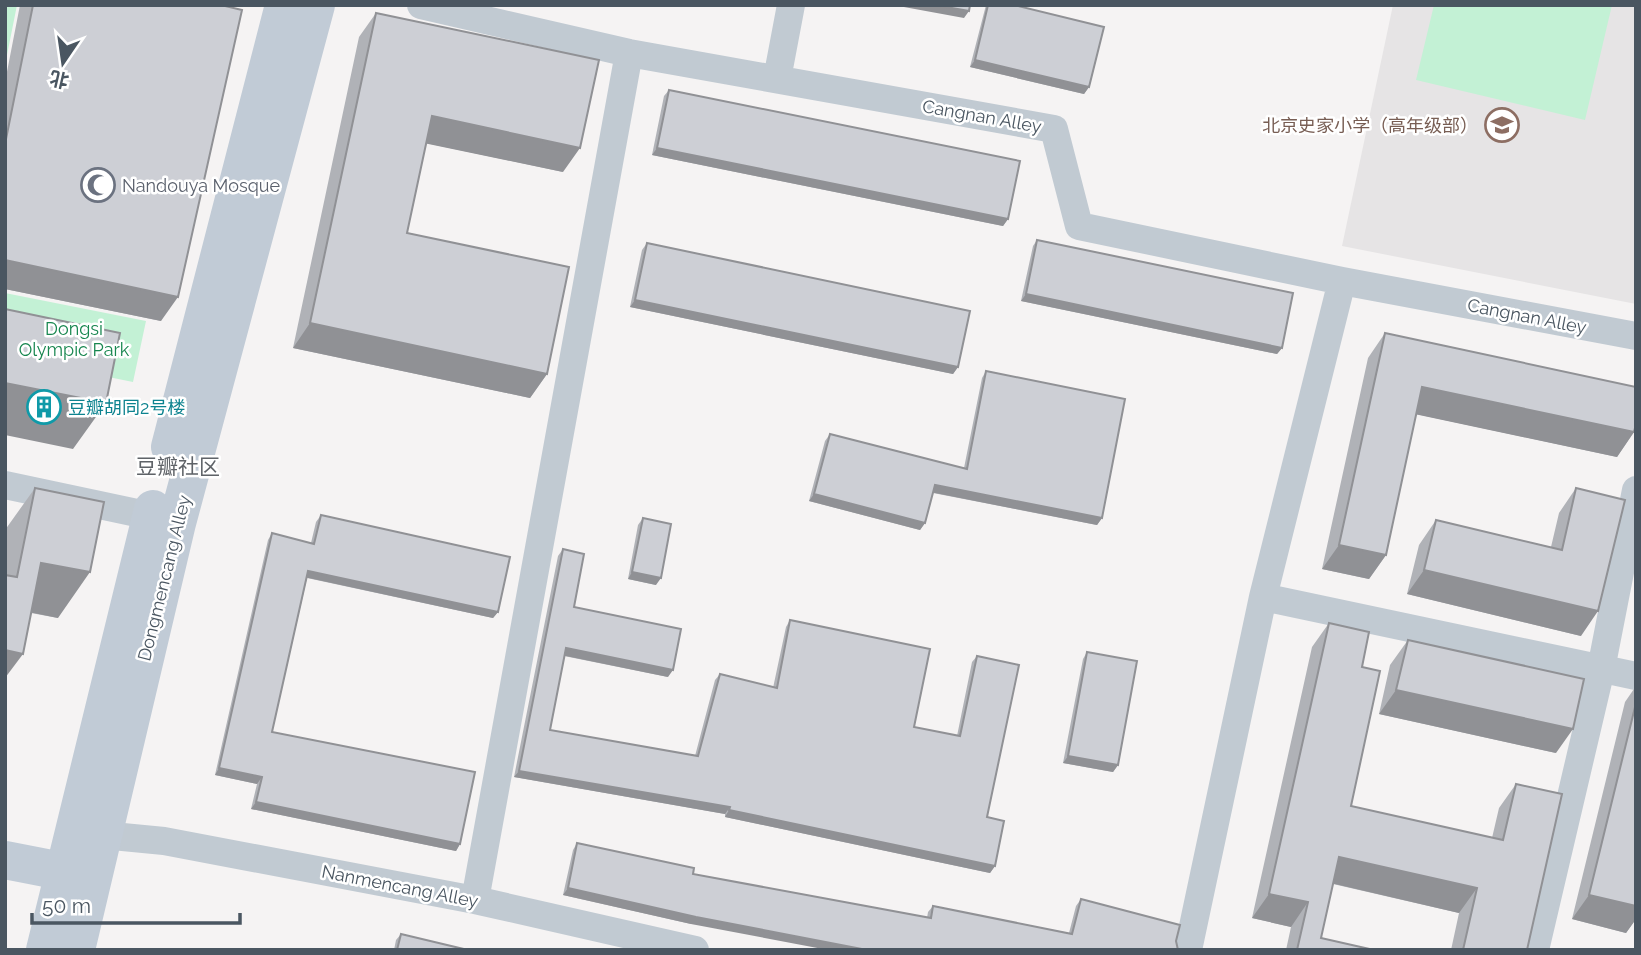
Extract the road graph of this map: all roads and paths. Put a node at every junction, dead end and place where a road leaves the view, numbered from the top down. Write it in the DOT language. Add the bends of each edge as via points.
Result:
graph roads {
  1 [pos="284,5"];
  2 [pos="316,5"];
  3 [pos="421,5"];
  4 [pos="791,5"];
  5 [pos="629,53"];
  6 [pos="777,79"];
  7 [pos="1342,281"];
  8 [pos="1636,336"];
  9 [pos="5,485"];
  10 [pos="1636,490"];
  11 [pos="152,516"];
  12 [pos="1263,597"];
  13 [pos="1601,669"];
  14 [pos="1636,676"];
  15 [pos="102,835"];
  16 [pos="5,860"];
  17 [pos="77,874"];
  18 [pos="475,900"];
  19 [pos="45,950"];
  20 [pos="76,950"];
  21 [pos="695,950"];
  22 [pos="1188,950"];
  23 [pos="1535,950"];
  1 -- 11 [label="street, Dongmencang Alley"];
  2 -- 15 [label="street, Dongmencang Alley" via="177,523"];
  3 -- 5 [label="street, Cangnan Alley"];
  4 -- 6 [label="street"];
  5 -- 6 [label="street, Cangnan Alley"];
  5 -- 18 [label="street"];
  6 -- 7 [label="street, Cangnan Alley" via="1055,129 1079,226"];
  7 -- 8 [label="street, Cangnan Alley"];
  7 -- 12 [label="street"];
  9 -- 11 [label="street"];
  10 -- 13 [label="street"];
  11 -- 17 [label="street, Dongmencang Alley"];
  12 -- 13 [label="street"];
  12 -- 22 [label="street"];
  13 -- 14 [label="street"];
  13 -- 23 [label="street"];
  15 -- 17 [label="street, Dongmencang Alley"];
  15 -- 18 [label="street, Nanmencang Alley" via="164,841"];
  16 -- 17 [label="street"];
  17 -- 19 [label="street, Dongmencang Alley"];
  17 -- 20 [label="street, Dongmencang Alley"];
  18 -- 21 [label="street, Nanmencang Alley"];
}
